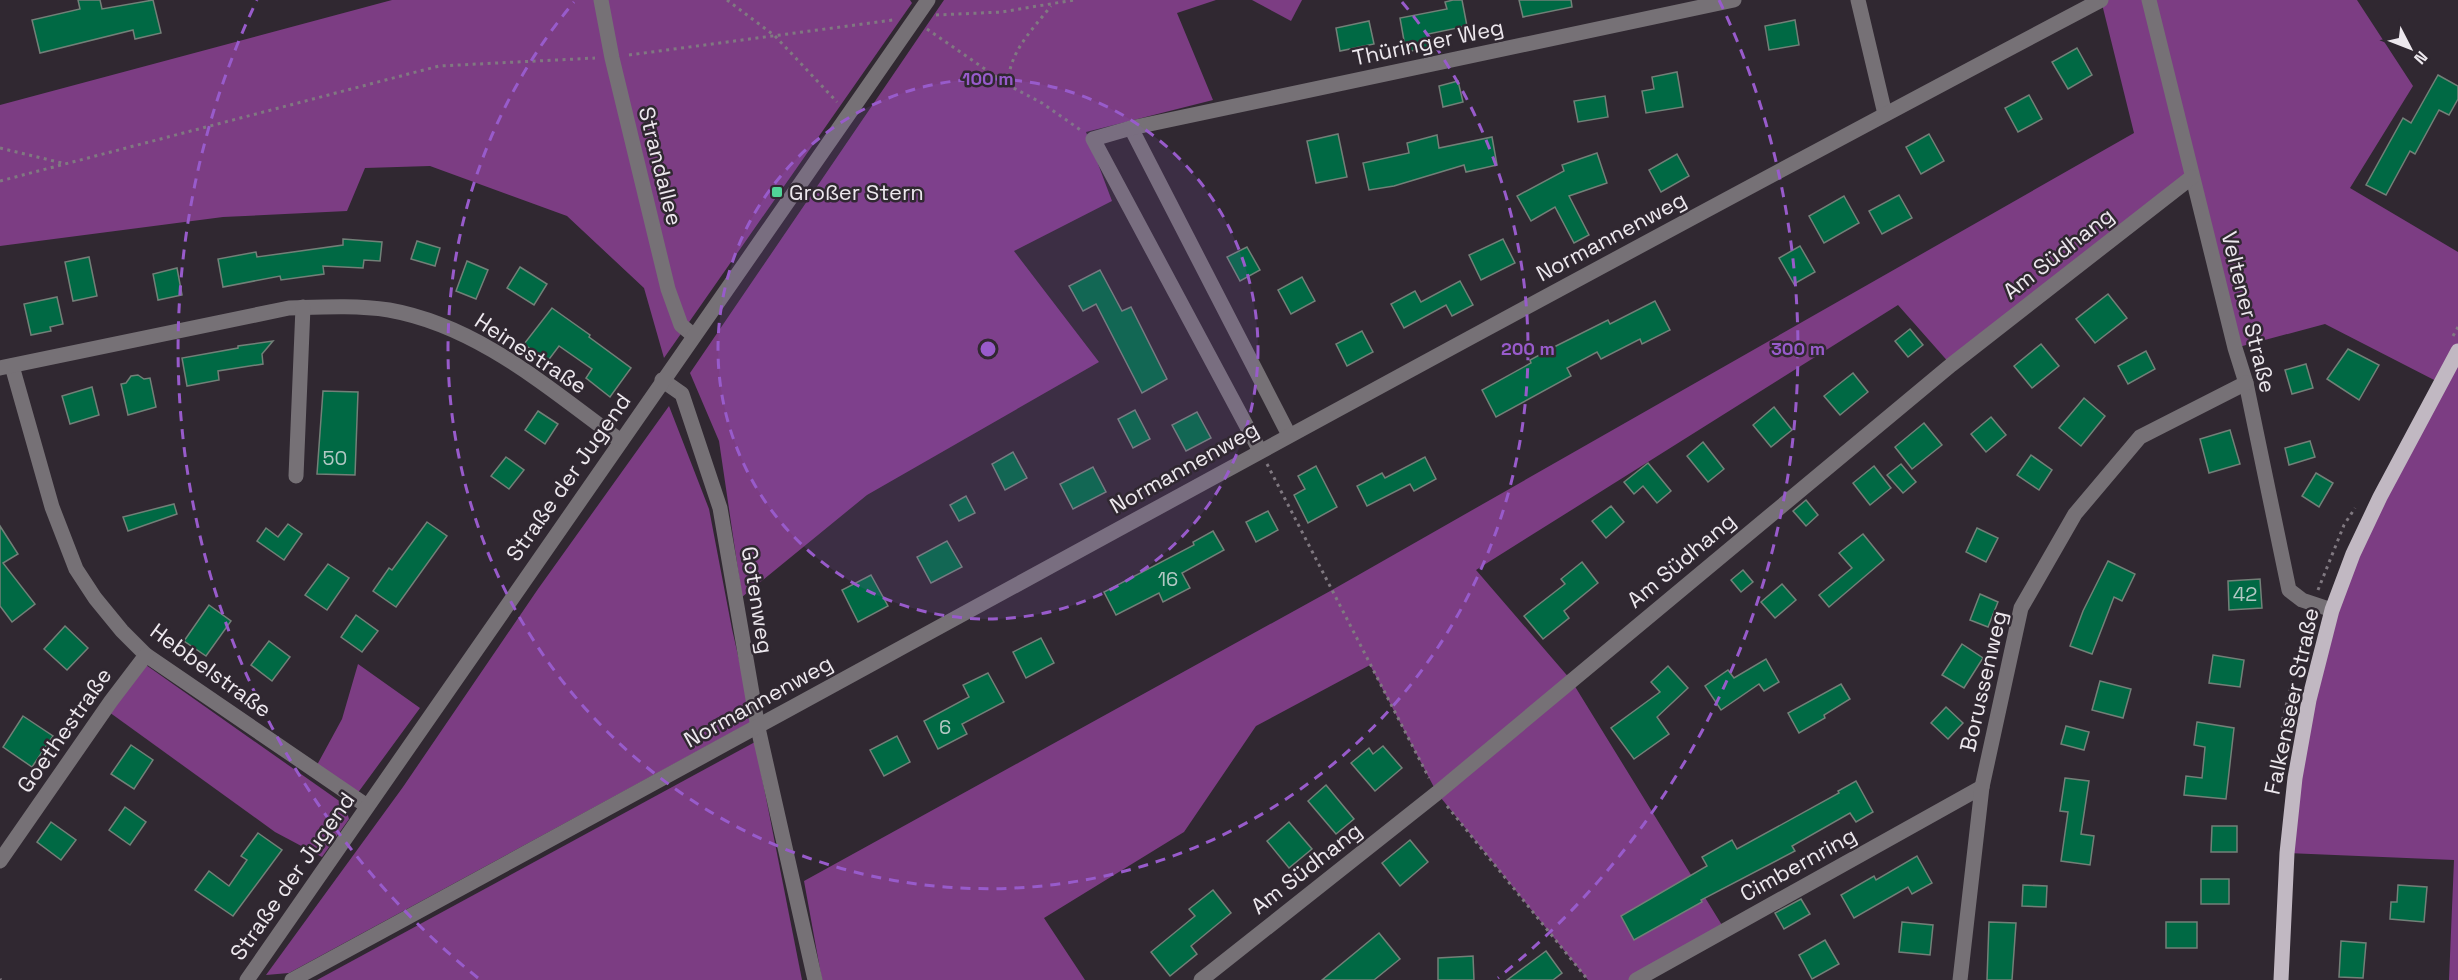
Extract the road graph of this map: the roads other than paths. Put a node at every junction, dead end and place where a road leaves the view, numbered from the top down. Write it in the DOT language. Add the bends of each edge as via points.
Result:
graph roads {
  1 [pos="601,0"];
  2 [pos="928,0"];
  3 [pos="1734,0"];
  4 [pos="1858,0"];
  5 [pos="2101,0"];
  6 [pos="2149,0"];
  7 [pos="1886,114"];
  8 [pos="1131,128"];
  9 [pos="2192,177"];
  10 [pos="303,307"];
  11 [pos="693,336"];
  12 [pos="2458,351"];
  13 [pos="6,367"];
  14 [pos="663,380"];
  15 [pos="2246,383"];
  16 [pos="1289,435"];
  17 [pos="621,441"];
  18 [pos="1260,451"];
  19 [pos="296,476"];
  20 [pos="2332,610"];
  21 [pos="146,655"];
  22 [pos="758,728"];
  23 [pos="1982,787"];
  24 [pos="367,807"];
  25 [pos="0,861"];
  26 [pos="254,978"];
  27 [pos="292,980"];
  28 [pos="815,980"];
  29 [pos="1201,980"];
  30 [pos="1636,980"];
  31 [pos="1960,980"];
  32 [pos="2281,980"];
  1 -- 11 [label="street, Strandallee" via="668,289 681,325"];
  2 -- 11 [label="street, Straße der Jugend"];
  3 -- 8 [label="street, Thüringer Weg"];
  4 -- 7 [label="street"];
  5 -- 7 [label="street, Normannenweg"];
  6 -- 9 [label="street, Veltener Straße"];
  7 -- 16 [label="street, Normannenweg"];
  8 -- 16 [label="street"];
  8 -- 18 [label="street, Thüringer Weg" via="1093,139"];
  9 -- 15 [label="street, Veltener Straße"];
  9 -- 29 [label="street, Am Südhang" via="1951,365 1437,793"];
  10 -- 13 [label="street, Heinestraße" via="271,310"];
  10 -- 17 [label="street, Heinestraße" via="389,310 454,329 510,361"];
  10 -- 19 [label="street"];
  11 -- 14 [label="street, Straße der Jugend"];
  12 -- 20 [label="main road, Falkenseer Straße" via="2380,496"];
  13 -- 21 [label="street, Hebbelstraße" via="51,507 76,569 115,623"];
  14 -- 17 [label="street, Straße der Jugend"];
  14 -- 22 [label="street, Gotenweg" via="682,394 720,508"];
  15 -- 20 [label="street, Veltener Straße" via="2289,590 2302,600"];
  15 -- 23 [label="street, Borussenweg" via="2140,437 2075,514 2021,608"];
  16 -- 18 [label="street, Normannenweg"];
  17 -- 24 [label="street, Straße der Jugend"];
  18 -- 22 [label="street, Normannenweg"];
  20 -- 32 [label="main road, Falkenseer Straße" via="2309,700 2295,778"];
  21 -- 24 [label="street, Hebbelstraße"];
  21 -- 25 [label="street, Goethestraße"];
  22 -- 27 [label="street, Normannenweg"];
  22 -- 28 [label="street, Gotenweg"];
  23 -- 30 [label="street, Cimbernring"];
  23 -- 31 [label="street, Borussenweg"];
  24 -- 26 [label="street, Straße der Jugend"];
}
